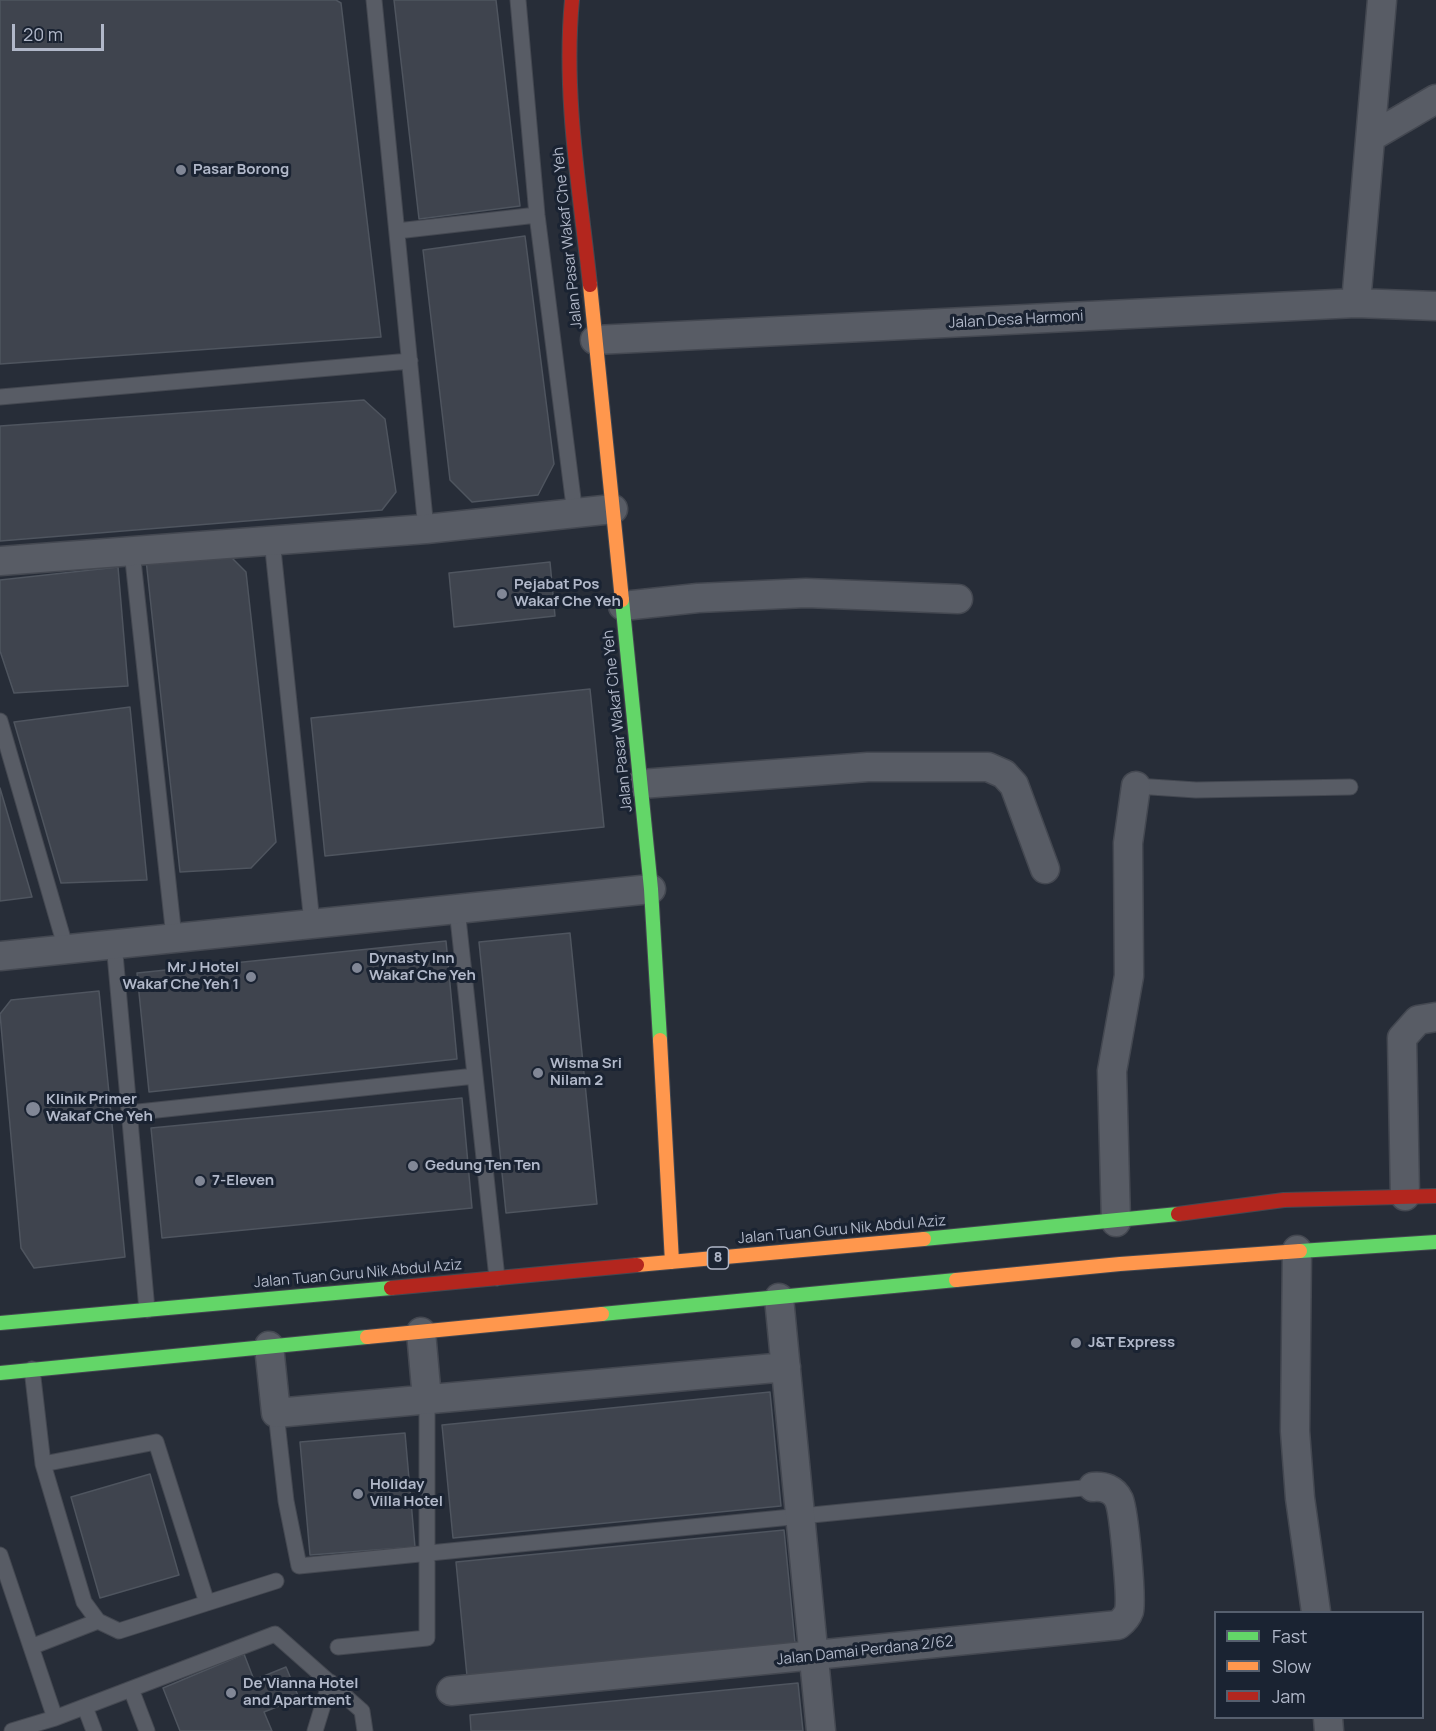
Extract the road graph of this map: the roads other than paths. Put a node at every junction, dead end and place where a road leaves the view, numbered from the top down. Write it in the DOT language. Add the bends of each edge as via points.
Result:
graph roads {
  1 [pos="374,0"];
  2 [pos="518,0"];
  3 [pos="572,0"];
  4 [pos="1382,0"];
  5 [pos="1436,99"];
  6 [pos="1371,136"];
  7 [pos="537,215"];
  8 [pos="397,231"];
  9 [pos="1356,303"];
  10 [pos="1436,306"];
  11 [pos="595,340"];
  12 [pos="410,361"];
  13 [pos="0,397"];
  14 [pos="613,509"];
  15 [pos="575,514"];
  16 [pos="426,529"];
  17 [pos="272,540"];
  18 [pos="132,551"];
  19 [pos="0,561"];
  20 [pos="958,599"];
  21 [pos="623,606"];
  22 [pos="0,721"];
  23 [pos="641,784"];
  24 [pos="1136,786"];
  25 [pos="1350,788"];
  26 [pos="1045,869"];
  27 [pos="651,889"];
  28 [pos="457,909"];
  29 [pos="312,923"];
  30 [pos="174,937"];
  31 [pos="114,943"];
  32 [pos="66,949"];
  33 [pos="0,956"];
  34 [pos="1436,1017"];
  35 [pos="474,1076"];
  36 [pos="129,1113"];
  37 [pos="1405,1196"];
  38 [pos="1436,1196"];
  39 [pos="1116,1222"];
  40 [pos="1436,1242"];
  41 [pos="1297,1250"];
  42 [pos="672,1262"];
  43 [pos="497,1278"];
  44 [pos="779,1298"];
  45 [pos="147,1310"];
  46 [pos="1,1318"];
  47 [pos="421,1332"];
  48 [pos="269,1346"];
  49 [pos="786,1367"];
  50 [pos="32,1370"];
  51 [pos="0,1373"];
  52 [pos="427,1399"];
  53 [pos="276,1413"];
  54 [pos="43,1464"];
  55 [pos="1092,1487"];
  56 [pos="800,1516"];
  57 [pos="427,1554"];
  58 [pos="0,1555"];
  59 [pos="276,1581"];
  60 [pos="207,1603"];
  61 [pos="1316,1611"];
  62 [pos="98,1621"];
  63 [pos="31,1647"];
  64 [pos="338,1647"];
  65 [pos="813,1656"];
  66 [pos="330,1682"];
  67 [pos="131,1689"];
  68 [pos="451,1691"];
  69 [pos="85,1707"];
  70 [pos="55,1718"];
  71 [pos="12,1731"];
  72 [pos="94,1731"];
  73 [pos="147,1731"];
  74 [pos="315,1731"];
  75 [pos="365,1731"];
  76 [pos="821,1731"];
  1 -- 8 [label="lane"];
  2 -- 7 [label="lane"];
  3 -- 11 [label="main road, Jalan Pasar Wakaf Che Yeh" via="570,90"];
  4 -- 6 [label="street"];
  5 -- 6 [label="street"];
  6 -- 9 [label="street"];
  7 -- 8 [label="lane"];
  7 -- 15 [label="lane"];
  8 -- 12 [label="lane"];
  9 -- 10 [label="street, Jalan Desa Harmoni"];
  9 -- 11 [label="street, Jalan Desa Harmoni"];
  11 -- 14 [label="main road, Jalan Pasar Wakaf Che Yeh"];
  12 -- 13 [label="lane"];
  12 -- 16 [label="lane"];
  14 -- 15 [label="street"];
  14 -- 21 [label="main road, Jalan Pasar Wakaf Che Yeh"];
  15 -- 16 [label="street"];
  16 -- 17 [label="street"];
  17 -- 18 [label="street"];
  17 -- 29 [label="lane"];
  18 -- 19 [label="street"];
  18 -- 30 [label="lane"];
  20 -- 21 [label="street" via="806,593"];
  21 -- 23 [label="main road, Jalan Pasar Wakaf Che Yeh"];
  22 -- 32 [label="lane"];
  23 -- 26 [label="street" via="868,767 988,766 1014,785"];
  23 -- 27 [label="main road, Jalan Pasar Wakaf Che Yeh"];
  24 -- 25 [label="lane" via="1196,790"];
  24 -- 39 [label="street" via="1128,843 1129,976 1112,1071"];
  27 -- 28 [label="street"];
  27 -- 42 [label="main road, Jalan Pasar Wakaf Che Yeh"];
  28 -- 29 [label="street"];
  28 -- 35 [label="lane"];
  29 -- 30 [label="street"];
  30 -- 31 [label="street"];
  31 -- 32 [label="street"];
  31 -- 36 [label="lane"];
  32 -- 33 [label="street"];
  34 -- 37 [label="street" via="1418,1020 1402,1038"];
  35 -- 36 [label="lane"];
  35 -- 43 [label="lane"];
  36 -- 45 [label="lane"];
  37 -- 38 [label="main road, Jalan Tuan Guru Nik Abdul Aziz / 8"];
  37 -- 39 [label="main road, Jalan Tuan Guru Nik Abdul Aziz / 8" via="1284,1200"];
  39 -- 42 [label="main road, Jalan Tuan Guru Nik Abdul Aziz / 8"];
  40 -- 41 [label="main road"];
  41 -- 44 [label="main road"];
  41 -- 61 [label="street" via="1295,1431"];
  42 -- 43 [label="main road, Jalan Tuan Guru Nik Abdul Aziz / 8"];
  43 -- 45 [label="main road, Jalan Tuan Guru Nik Abdul Aziz / 8"];
  44 -- 47 [label="main road"];
  44 -- 49 [label="street"];
  45 -- 46 [label="main road, Jalan Tuan Guru Nik Abdul Aziz / 8"];
  47 -- 48 [label="main road"];
  47 -- 52 [label="street"];
  48 -- 50 [label="main road"];
  48 -- 53 [label="street"];
  49 -- 52 [label="street"];
  49 -- 56 [label="street"];
  50 -- 51 [label="main road"];
  50 -- 54 [label="lane"];
  52 -- 53 [label="street"];
  52 -- 57 [label="lane"];
  53 -- 57 [label="lane" via="286,1501 299,1566"];
  54 -- 60 [label="lane" via="156,1442"];
  54 -- 62 [label="lane" via="84,1602"];
  55 -- 56 [label="lane"];
  55 -- 65 [label="street, Jalan Damai Perdana 2/62" via="1114,1492 1121,1508 1130,1602 1125,1619 1118,1625"];
  56 -- 57 [label="lane"];
  56 -- 65 [label="street"];
  57 -- 64 [label="lane" via="427,1638"];
  58 -- 63 [label="lane"];
  59 -- 60 [label="lane"];
  60 -- 62 [label="lane" via="119,1631"];
  62 -- 63 [label="lane"];
  63 -- 70 [label="lane"];
  65 -- 68 [label="street, Jalan Damai Perdana 2/62"];
  65 -- 76 [label="street"];
  66 -- 67 [label="lane" via="275,1634"];
  66 -- 74 [label="lane"];
  66 -- 75 [label="lane" via="362,1711"];
  67 -- 69 [label="lane"];
  67 -- 73 [label="lane"];
  69 -- 70 [label="lane"];
  69 -- 72 [label="lane"];
  70 -- 71 [label="lane"];
}
